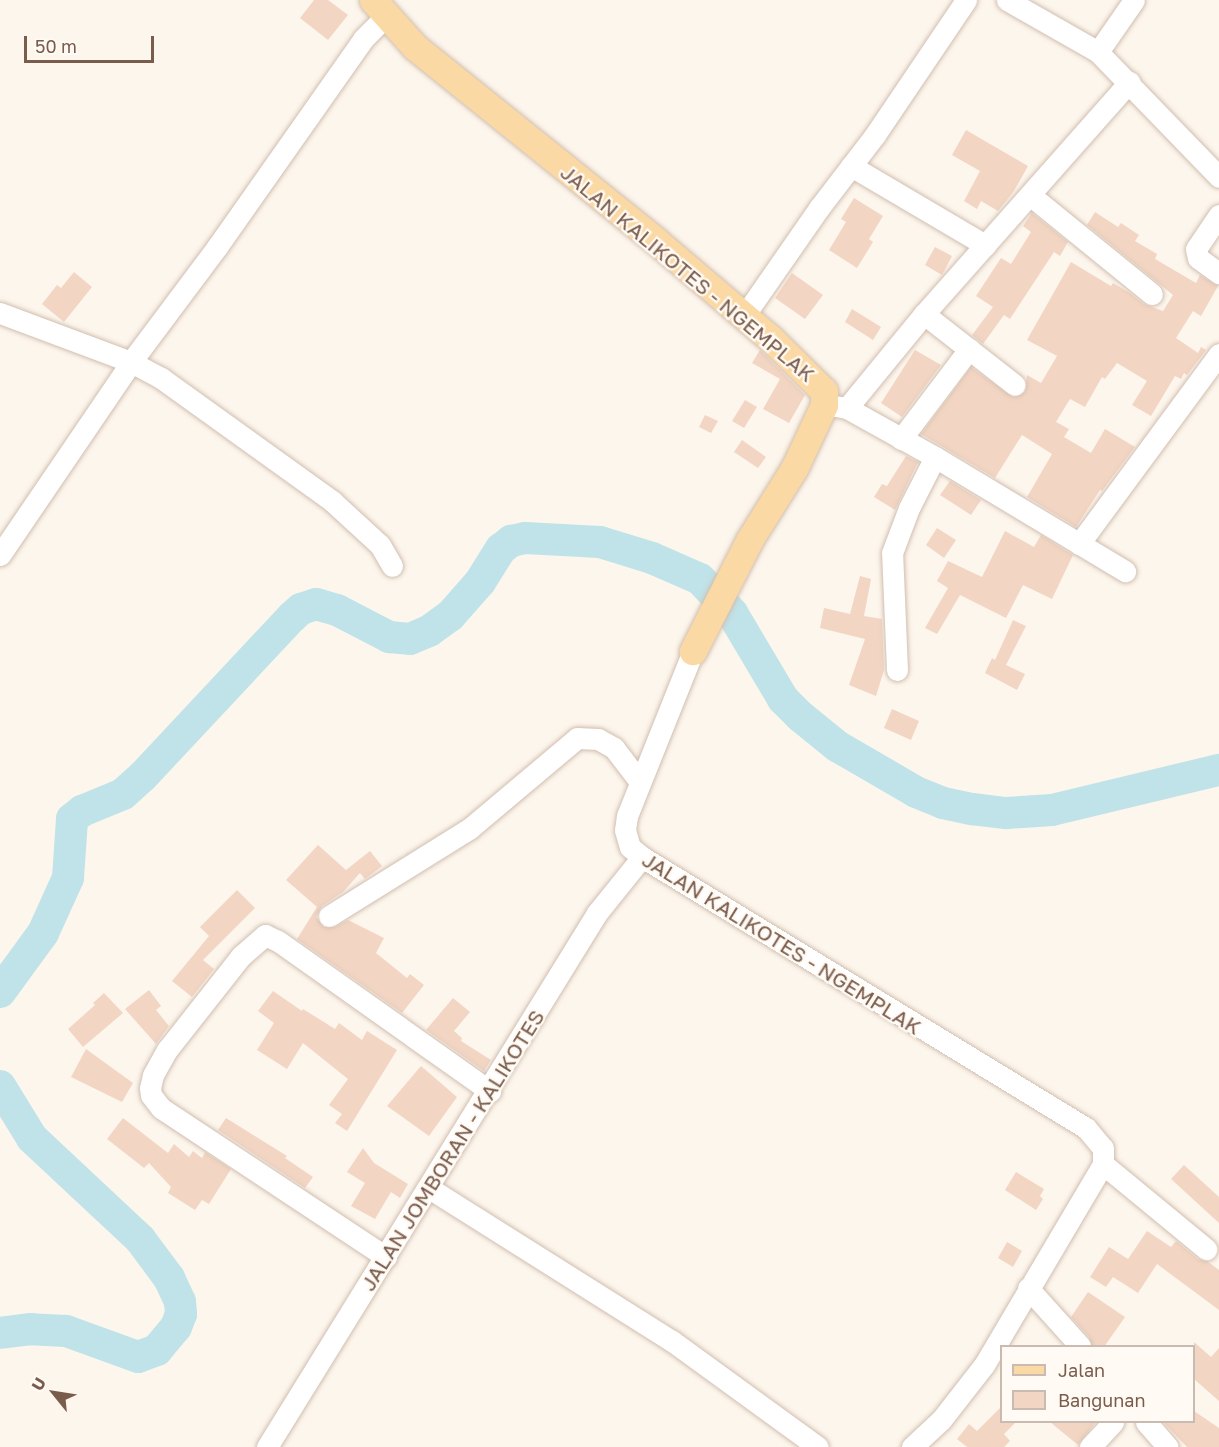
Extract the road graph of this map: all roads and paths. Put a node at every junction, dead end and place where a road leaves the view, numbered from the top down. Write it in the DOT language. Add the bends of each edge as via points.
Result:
graph roads {
  1 [pos="966,0"];
  2 [pos="1006,0"];
  3 [pos="1134,0"];
  4 [pos="378,5"];
  5 [pos="1098,52"];
  6 [pos="1129,82"];
  7 [pos="851,166"];
  8 [pos="1219,177"];
  9 [pos="1030,195"];
  10 [pos="1219,215"];
  11 [pos="985,245"];
  12 [pos="1219,273"];
  13 [pos="1152,294"];
  14 [pos="0,313"];
  15 [pos="924,314"];
  16 [pos="744,316"];
  17 [pos="969,349"];
  18 [pos="1219,354"];
  19 [pos="131,362"];
  20 [pos="1015,385"];
  21 [pos="836,406"];
  22 [pos="901,439"];
  23 [pos="935,457"];
  24 [pos="1079,544"];
  25 [pos="0,555"];
  26 [pos="392,566"];
  27 [pos="1125,571"];
  28 [pos="693,651"];
  29 [pos="897,670"];
  30 [pos="640,782"];
  31 [pos="642,858"];
  32 [pos="329,916"];
  33 [pos="490,1090"];
  34 [pos="1103,1164"];
  35 [pos="429,1188"];
  36 [pos="1206,1249"];
  37 [pos="386,1257"];
  38 [pos="1028,1288"];
  39 [pos="1078,1345"];
  40 [pos="1112,1423"];
  41 [pos="1147,1423"];
  42 [pos="267,1447"];
  43 [pos="818,1447"];
  44 [pos="912,1447"];
  45 [pos="1090,1447"];
  46 [pos="1168,1447"];
  1 -- 7 [label="street"];
  2 -- 5 [label="street"];
  3 -- 5 [label="street"];
  4 -- 16 [label="main road, JALAN KALIKOTES - NGEMPLAK" via="415,47"];
  4 -- 19 [label="street" via="363,39"];
  5 -- 6 [label="street"];
  6 -- 8 [label="street"];
  6 -- 9 [label="street"];
  7 -- 11 [label="street"];
  7 -- 16 [label="street"];
  9 -- 11 [label="street"];
  9 -- 13 [label="street"];
  10 -- 12 [label="street" via="1196,249 1198,258"];
  11 -- 15 [label="street"];
  14 -- 19 [label="street"];
  15 -- 17 [label="street"];
  15 -- 21 [label="street"];
  16 -- 21 [label="main road, JALAN KALIKOTES - NGEMPLAK" via="818,383"];
  17 -- 20 [label="street"];
  17 -- 22 [label="street"];
  18 -- 24 [label="street"];
  19 -- 25 [label="street"];
  19 -- 26 [label="street" via="161,378 333,501 380,545"];
  21 -- 22 [label="street"];
  21 -- 28 [label="main road, JALAN KALIKOTES - NGEMPLAK" via="720,594"];
  22 -- 23 [label="street"];
  23 -- 24 [label="street"];
  23 -- 29 [label="street" via="891,553"];
  24 -- 27 [label="street"];
  28 -- 30 [label="street, JALAN KALIKOTES - NGEMPLAK"];
  30 -- 31 [label="street, JALAN KALIKOTES - NGEMPLAK" via="625,830 630,847"];
  30 -- 32 [label="street" via="615,748 598,739 577,738 469,830"];
  31 -- 33 [label="street, JALAN JOMBORAN - KALIKOTES" via="597,913"];
  31 -- 34 [label="street, JALAN KALIKOTES - NGEMPLAK" via="1086,1128 1103,1148"];
  33 -- 35 [label="street, JALAN JOMBORAN - KALIKOTES"];
  33 -- 37 [label="street" via="265,935 241,956 167,1050 150,1088 161,1108"];
  34 -- 36 [label="street"];
  34 -- 38 [label="street"];
  35 -- 37 [label="street, JALAN JOMBORAN - KALIKOTES"];
  35 -- 43 [label="street" via="672,1341"];
  37 -- 42 [label="street, JALAN JOMBORAN - KALIKOTES"];
  38 -- 39 [label="street"];
  38 -- 44 [label="street" via="984,1365 941,1420"];
  40 -- 45 [label="street"];
  41 -- 46 [label="street"];
}
